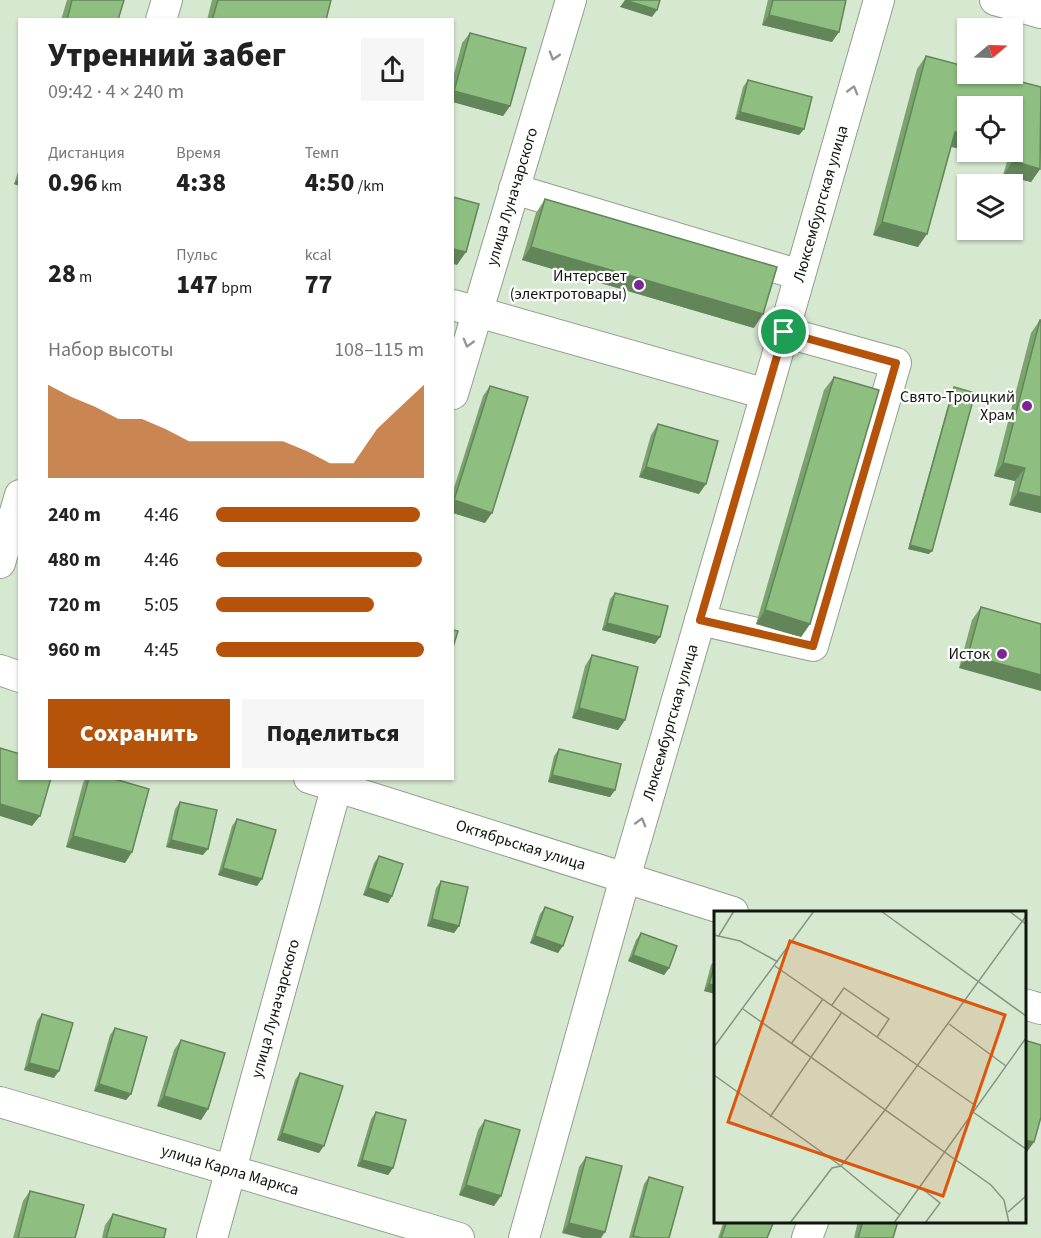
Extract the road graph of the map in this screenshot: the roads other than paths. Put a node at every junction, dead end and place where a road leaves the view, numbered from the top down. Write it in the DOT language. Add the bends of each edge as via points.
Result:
graph roads {
  1 [pos="167,0"];
  2 [pos="571,0"];
  3 [pos="879,0"];
  4 [pos="995,0"];
  5 [pos="1041,14"];
  6 [pos="162,18"];
  7 [pos="514,189"];
  8 [pos="801,274"];
  9 [pos="465,309"];
  10 [pos="784,332"];
  11 [pos="454,387"];
  12 [pos="766,394"];
  13 [pos="18,502"];
  14 [pos="0,563"];
  15 [pos="700,620"];
  16 [pos="0,670"];
  17 [pos="18,676"];
  18 [pos="328,782"];
  19 [pos="625,878"];
  20 [pos="730,911"];
  21 [pos="1026,1005"];
  22 [pos="1041,1009"];
  23 [pos="1,1107"];
  24 [pos="231,1171"];
  25 [pos="812,1223"];
  26 [pos="212,1238"];
  27 [pos="459,1238"];
  28 [pos="524,1238"];
  29 [pos="807,1238"];
  1 -- 6 [label="street"];
  2 -- 7 [label="street, улица Луначарского, one-way"];
  8 -- 3 [label="street, Люксембургская улица, one-way"];
  4 -- 5 [label="street"];
  7 -- 8 [label="street"];
  7 -- 9 [label="street, улица Луначарского"];
  8 -- 10 [label="street, Люксембургская улица"];
  9 -- 11 [label="street, улица Луначарского, one-way"];
  9 -- 12 [label="street"];
  10 -- 12 [label="street, Люксембургская улица"];
  10 -- 15 [label="street" via="896,363 813,646"];
  12 -- 15 [label="street, Люксембургская улица"];
  13 -- 14 [label="street"];
  19 -- 15 [label="street, Люксембургская улица, one-way"];
  16 -- 17 [label="street"];
  18 -- 19 [label="street, Октябрьская улица"];
  18 -- 24 [label="street, улица Луначарского"];
  19 -- 20 [label="street, Октябрьская улица"];
  19 -- 28 [label="street, Люксембургская улица"];
  21 -- 22 [label="street"];
  23 -- 24 [label="street, улица Карла Маркса"];
  24 -- 26 [label="street, улица Луначарского"];
  24 -- 27 [label="street, улица Карла Маркса"];
  25 -- 29 [label="street"];
}
